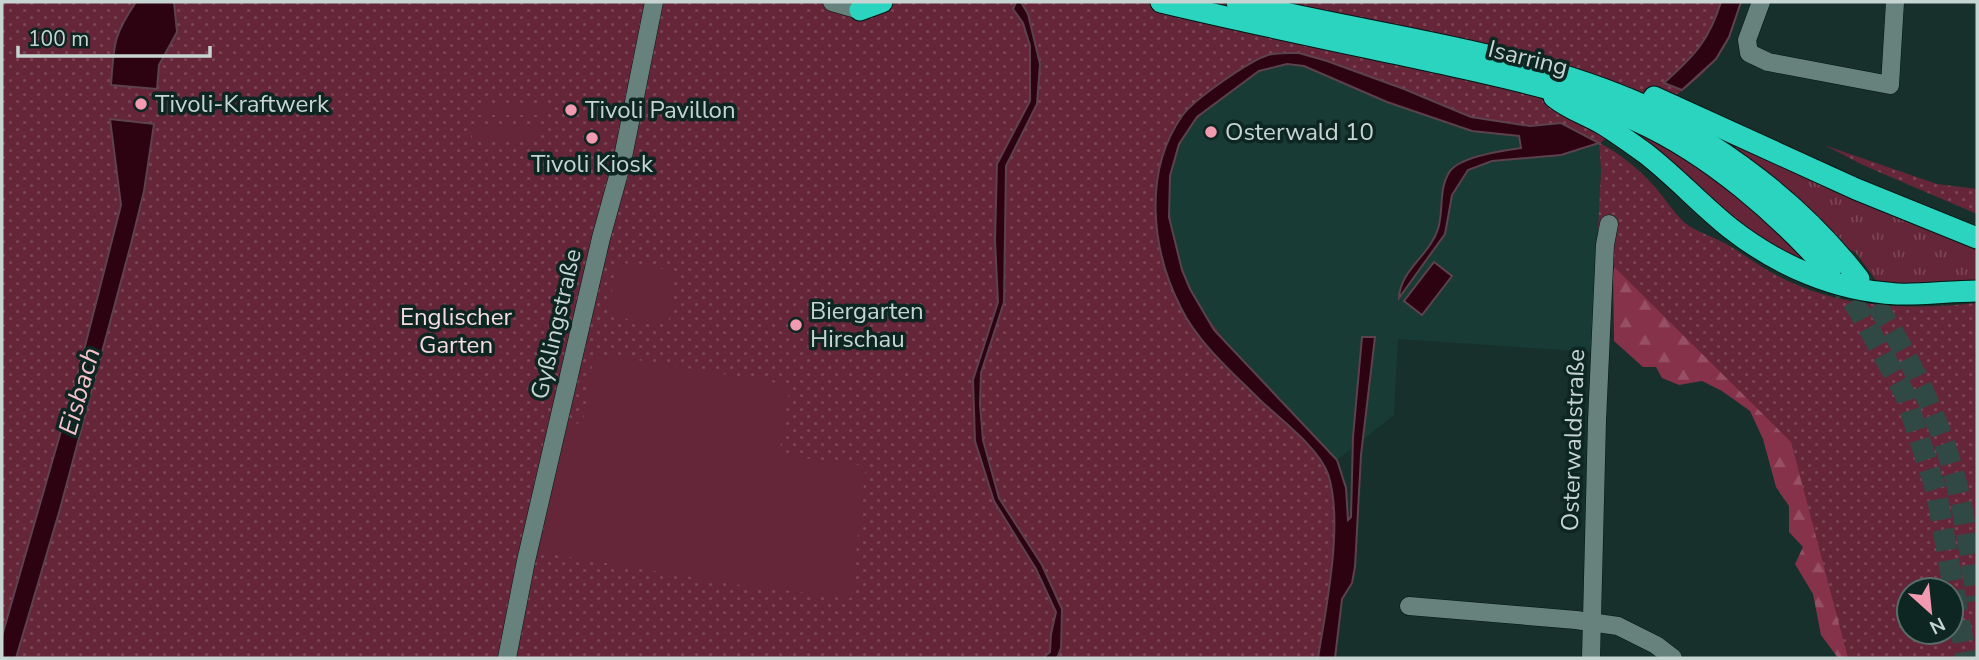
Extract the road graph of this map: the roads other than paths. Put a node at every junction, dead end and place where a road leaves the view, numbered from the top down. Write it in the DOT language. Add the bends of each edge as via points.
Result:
graph roads {
  1 [pos="654,2"];
  2 [pos="832,2"];
  3 [pos="882,2"];
  4 [pos="1161,2"];
  5 [pos="1237,2"];
  6 [pos="1761,2"];
  7 [pos="1895,2"];
  8 [pos="860,10"];
  9 [pos="1530,65"];
  10 [pos="1541,88"];
  11 [pos="1609,224"];
  12 [pos="1977,237"];
  13 [pos="1830,272"];
  14 [pos="1859,279"];
  15 [pos="1977,291"];
  16 [pos="1409,606"];
  17 [pos="1591,622"];
  18 [pos="507,658"];
  19 [pos="1591,658"];
  20 [pos="1673,658"];
  1 -- 18 [label="street, Gyßlingstraße" via="622,162"];
  2 -- 8 [label="street"];
  3 -- 8 [label="highway"];
  4 -- 10 [label="highway, Isarring"];
  5 -- 9 [label="highway, Isarring"];
  6 -- 7 [label="street" via="1747,40 1749,53 1768,62 1890,85"];
  9 -- 12 [label="highway" via="1657,98 1856,189"];
  9 -- 14 [label="highway, Isarring" via="1649,108 1725,154 1818,229"];
  10 -- 13 [label="highway, Isarring" via="1642,122 1684,147 1768,208"];
  10 -- 15 [label="highway" via="1622,137 1729,227 1797,269 1830,282 1897,294"];
  11 -- 17 [label="street, Osterwaldstraße" via="1602,295"];
  16 -- 17 [label="street"];
  17 -- 19 [label="street, Osterwaldstraße"];
  17 -- 20 [label="street" via="1635,633"];
}
